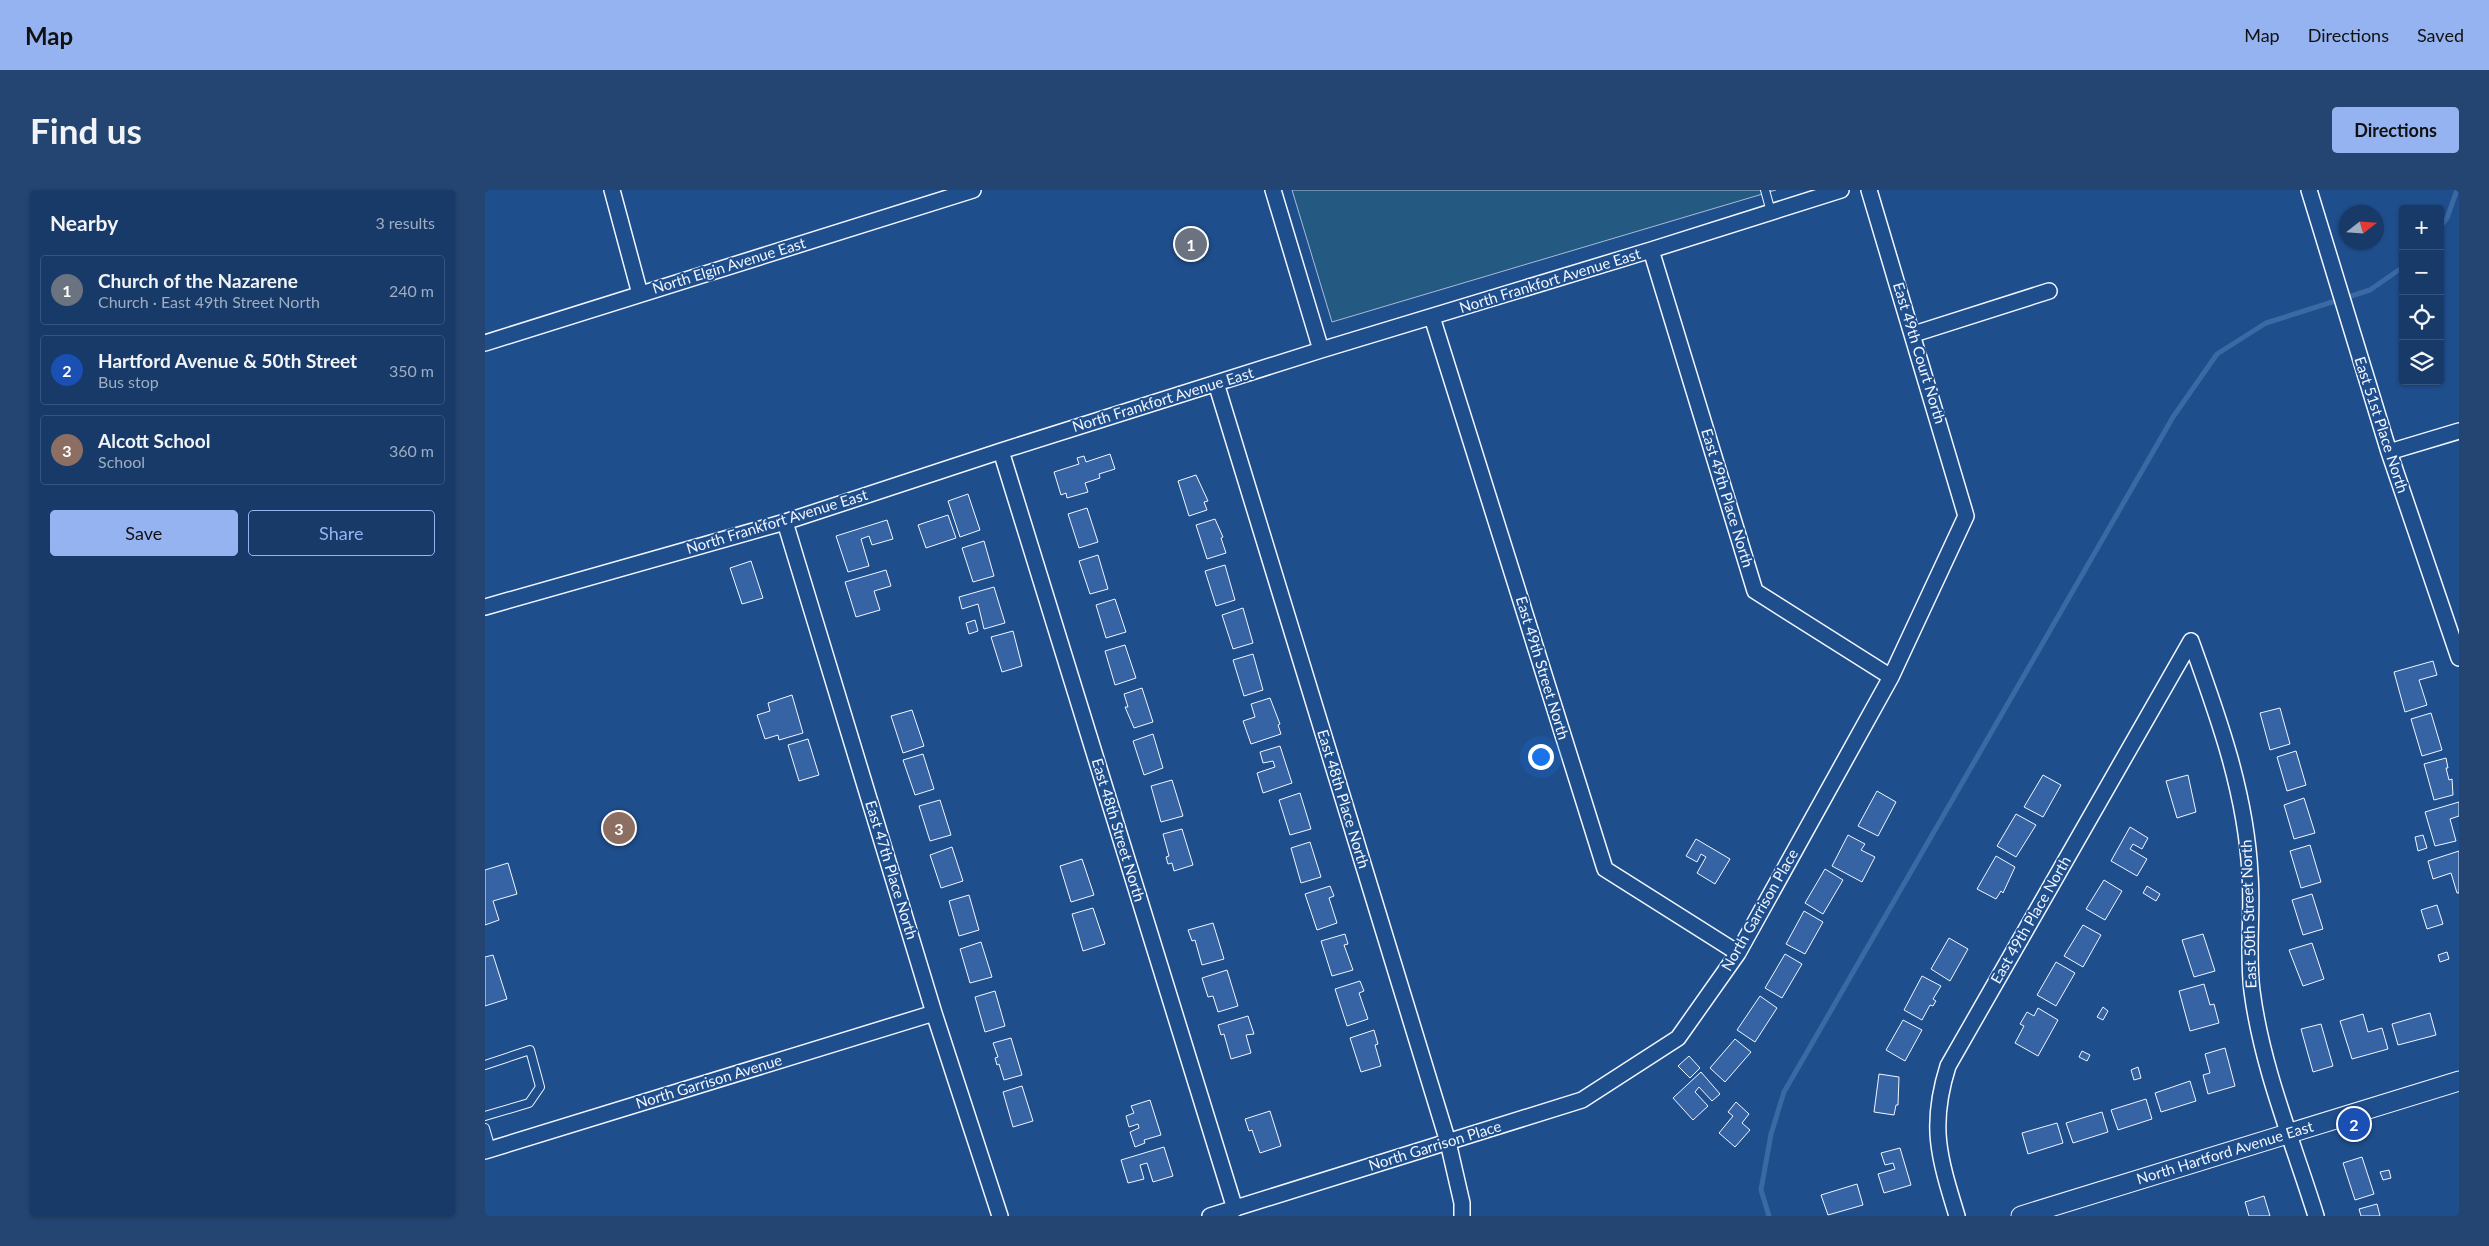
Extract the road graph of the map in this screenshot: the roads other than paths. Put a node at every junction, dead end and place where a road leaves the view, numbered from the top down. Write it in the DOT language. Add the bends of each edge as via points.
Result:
graph roads {
  1 [pos="612,190"];
  2 [pos="973,190"];
  3 [pos="1273,190"];
  4 [pos="1765,190"];
  5 [pos="1841,190"];
  6 [pos="1869,190"];
  7 [pos="2309,190"];
  8 [pos="1771,212"];
  9 [pos="1651,250"];
  10 [pos="2049,291"];
  11 [pos="640,294"];
  12 [pos="1433,316"];
  13 [pos="1914,334"];
  14 [pos="485,343"];
  15 [pos="1321,350"];
  16 [pos="1216,383"];
  17 [pos="2459,431"];
  18 [pos="1001,451"];
  19 [pos="2389,452"];
  20 [pos="1966,516"];
  21 [pos="785,522"];
  22 [pos="485,608"];
  23 [pos="2191,641"];
  24 [pos="2459,658"];
  25 [pos="1891,677"];
  26 [pos="1738,953"];
  27 [pos="934,1013"];
  28 [pos="485,1065"];
  29 [pos="2459,1081"];
  30 [pos="485,1116"];
  31 [pos="485,1128"];
  32 [pos="2290,1133"];
  33 [pos="1448,1142"];
  34 [pos="488,1150"];
  35 [pos="1235,1209"];
  36 [pos="1000,1216"];
  37 [pos="1210,1216"];
  38 [pos="1462,1216"];
  39 [pos="1957,1216"];
  40 [pos="2021,1216"];
  41 [pos="2316,1216"];
  1 -- 11 [label="street"];
  2 -- 11 [label="street, North Elgin Avenue East"];
  3 -- 15 [label="street"];
  4 -- 8 [label="lane"];
  5 -- 8 [label="street, North Frankfort Avenue East"];
  6 -- 13 [label="street, East 49th Court North"];
  7 -- 19 [label="street, East 51st Place North"];
  8 -- 9 [label="street, North Frankfort Avenue East"];
  9 -- 12 [label="street, North Frankfort Avenue East"];
  9 -- 25 [label="street, East 49th Place North" via="1755,591"];
  10 -- 13 [label="street"];
  11 -- 14 [label="street, North Elgin Avenue East"];
  12 -- 15 [label="street, North Frankfort Avenue East"];
  12 -- 26 [label="street, East 49th Street North" via="1605,869"];
  13 -- 20 [label="street, East 49th Court North"];
  15 -- 16 [label="street, North Frankfort Avenue East"];
  16 -- 18 [label="street, North Frankfort Avenue East"];
  16 -- 33 [label="street, East 48th Place North"];
  17 -- 19 [label="street"];
  18 -- 21 [label="street, North Frankfort Avenue East"];
  18 -- 35 [label="street, East 48th Street North"];
  19 -- 24 [label="street, East 51st Place North"];
  20 -- 25 [label="street, North Garrison Place"];
  21 -- 22 [label="street, North Frankfort Avenue East"];
  21 -- 27 [label="street, East 47th Place North"];
  23 -- 32 [label="street, East 50th Street North" via="2218,717 2245,823 2251,875 2249,948 2252,990 2264,1051"];
  23 -- 39 [label="street, East 49th Place North" via="1948,1066 1940,1092 1937,1144"];
  25 -- 26 [label="street, North Garrison Place"];
  26 -- 33 [label="street, North Garrison Place" via="1678,1038 1582,1100"];
  27 -- 34 [label="street, North Garrison Avenue"];
  27 -- 36 [label="street, East 47th Place North"];
  28 -- 30 [label="lane" via="530,1050 540,1087 529,1103"];
  29 -- 32 [label="street, North Hartford Avenue East"];
  31 -- 34 [label="lane"];
  32 -- 40 [label="street, North Hartford Avenue East"];
  32 -- 41 [label="street, East 50th Street North"];
  33 -- 35 [label="street, North Garrison Place"];
  33 -- 38 [label="street, East 48th Place North"];
  35 -- 37 [label="street, North Garrison Place"];
}
